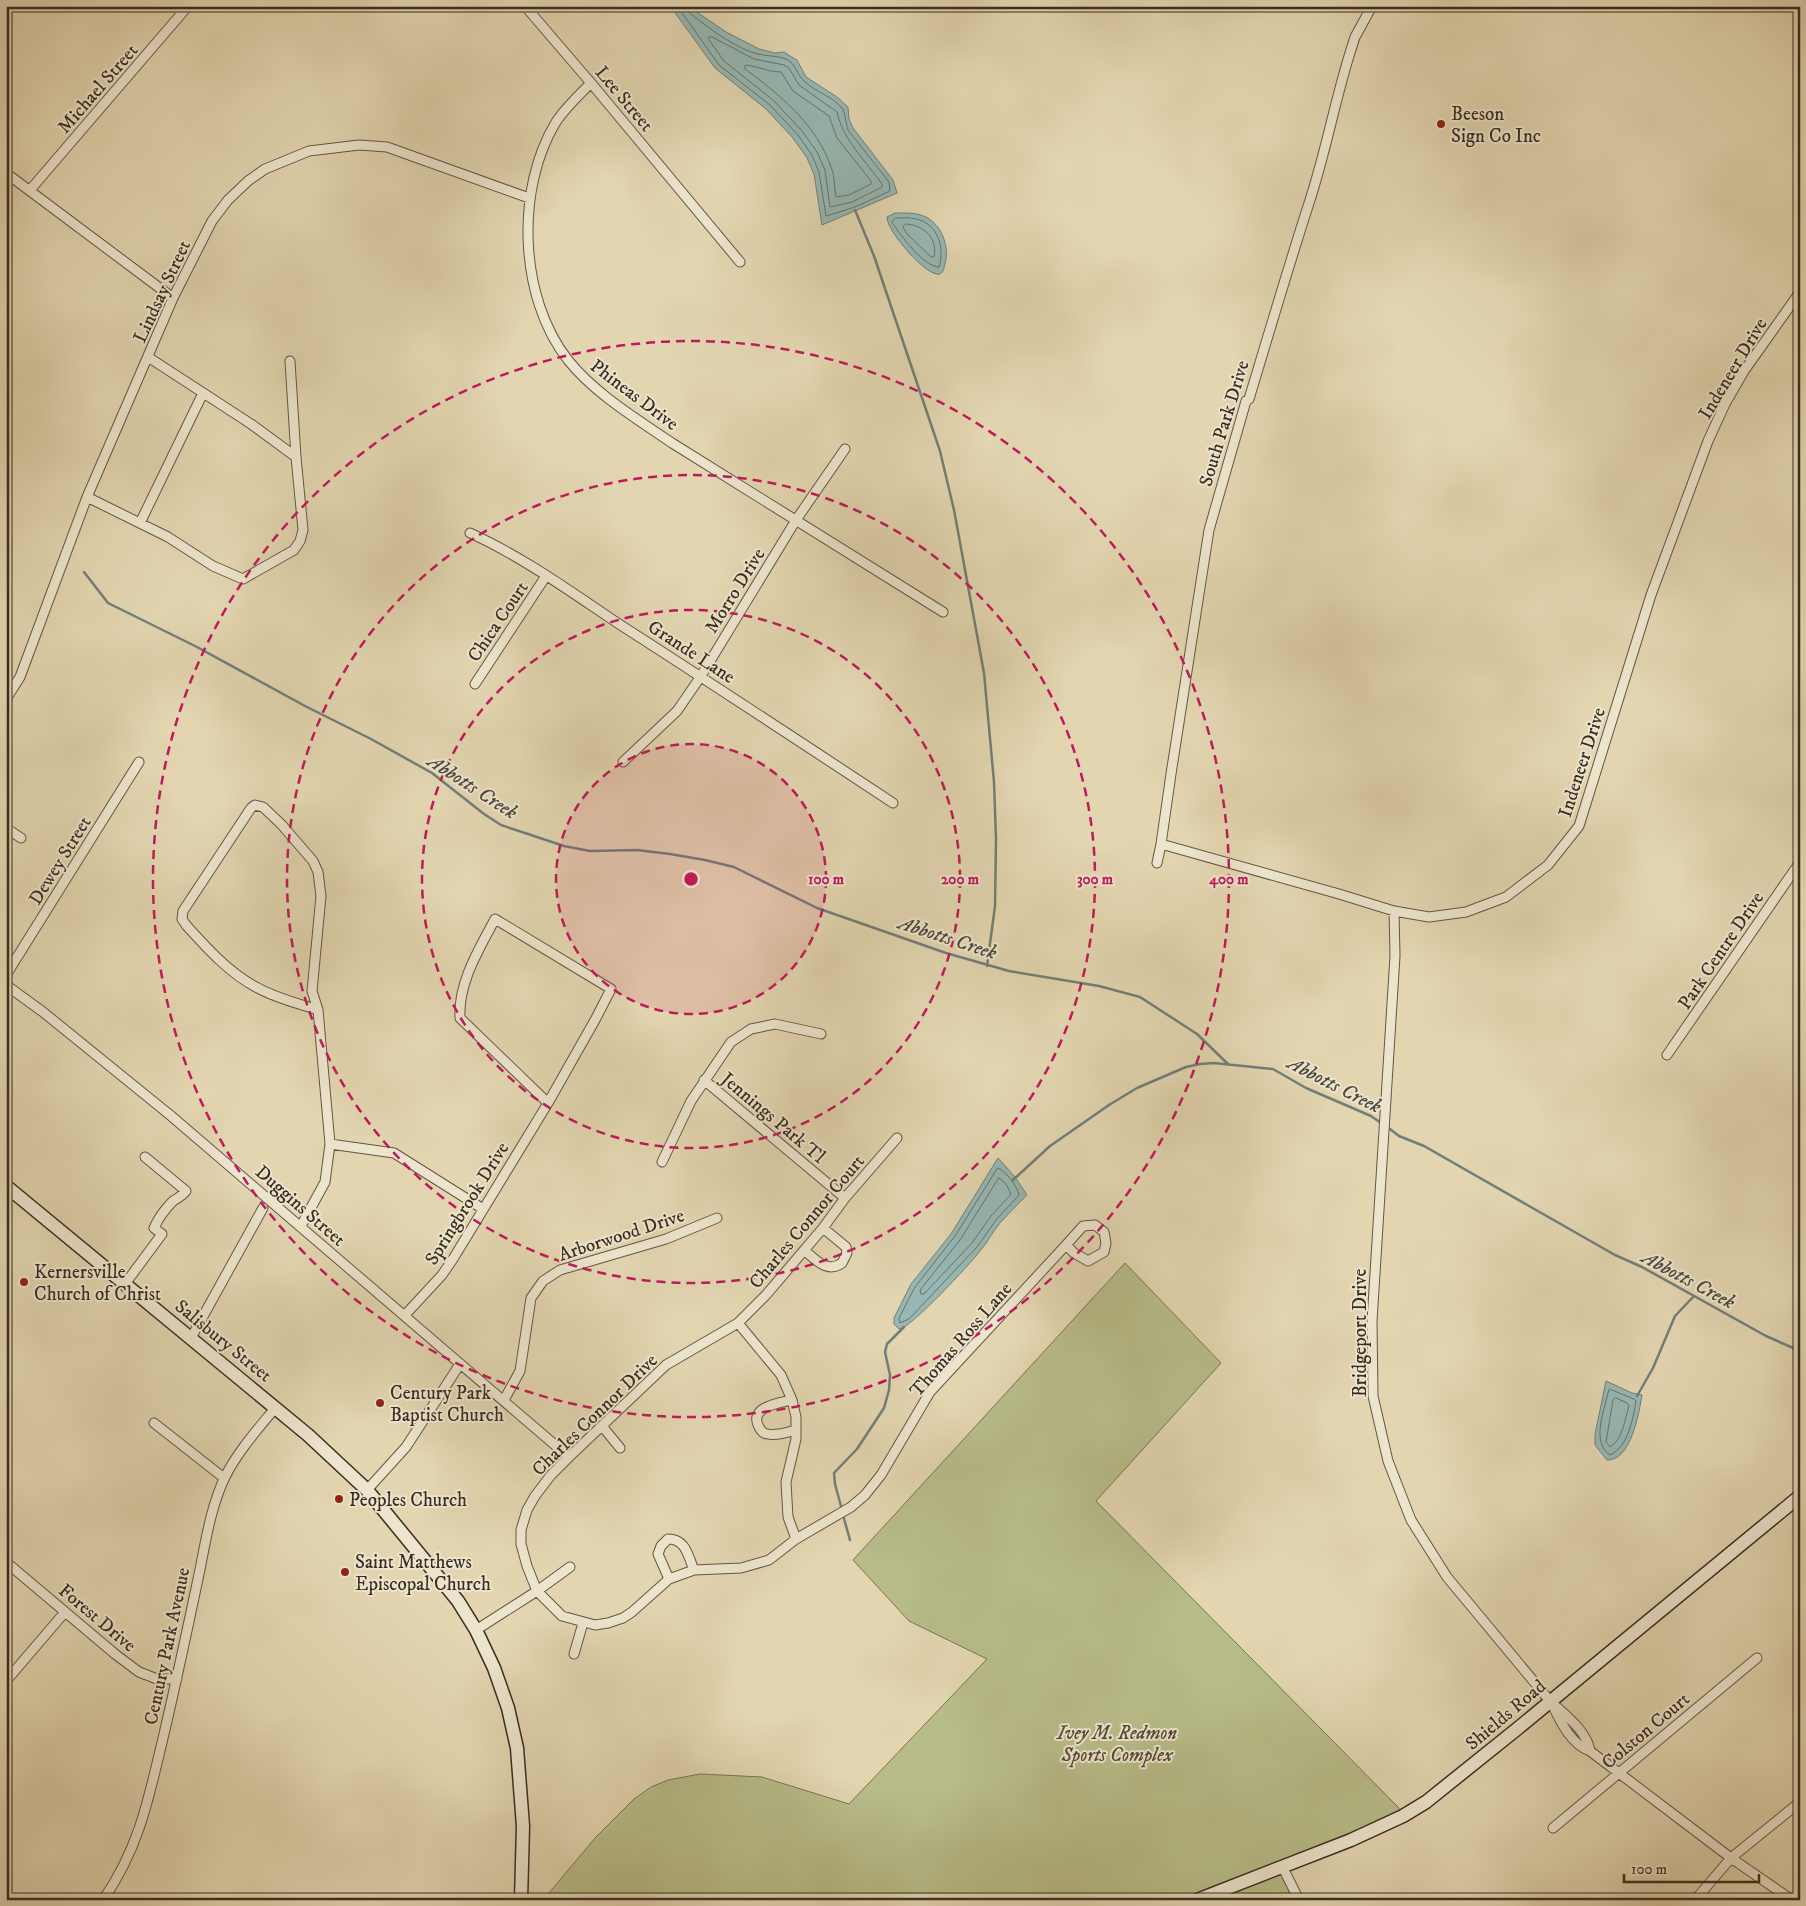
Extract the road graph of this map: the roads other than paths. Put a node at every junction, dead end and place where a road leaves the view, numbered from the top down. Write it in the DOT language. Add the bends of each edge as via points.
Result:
graph roads {
  1 [pos="188,6"];
  2 [pos="525,6"];
  3 [pos="1372,6"];
  4 [pos="591,82"];
  5 [pos="6,173"];
  6 [pos="30,190"];
  7 [pos="530,198"];
  8 [pos="740,262"];
  9 [pos="1800,292"];
  10 [pos="173,298"];
  11 [pos="148,357"];
  12 [pos="290,361"];
  13 [pos="202,393"];
  14 [pos="845,449"];
  15 [pos="296,457"];
  16 [pos="87,497"];
  17 [pos="796,520"];
  18 [pos="140,523"];
  19 [pos="470,533"];
  20 [pos="546,576"];
  21 [pos="943,612"];
  22 [pos="701,676"];
  23 [pos="475,684"];
  24 [pos="6,699"];
  25 [pos="139,762"];
  26 [pos="623,762"];
  27 [pos="893,803"];
  28 [pos="6,828"];
  29 [pos="20,838"];
  30 [pos="1161,844"];
  31 [pos="1157,862"];
  32 [pos="1800,862"];
  33 [pos="1394,911"];
  34 [pos="6,975"];
  35 [pos="6,985"];
  36 [pos="318,1010"];
  37 [pos="821,1034"];
  38 [pos="1668,1055"];
  39 [pos="704,1080"];
  40 [pos="548,1103"];
  41 [pos="897,1138"];
  42 [pos="330,1144"];
  43 [pos="145,1157"];
  44 [pos="662,1162"];
  45 [pos="6,1186"];
  46 [pos="845,1198"];
  47 [pos="263,1208"];
  48 [pos="483,1208"];
  49 [pos="717,1218"];
  50 [pos="301,1226"];
  51 [pos="823,1228"];
  52 [pos="1066,1245"];
  53 [pos="804,1250"];
  54 [pos="125,1284"];
  55 [pos="405,1315"];
  56 [pos="738,1323"];
  57 [pos="191,1338"];
  58 [pos="460,1364"];
  59 [pos="504,1400"];
  60 [pos="792,1400"];
  61 [pos="276,1407"];
  62 [pos="154,1423"];
  63 [pos="602,1426"];
  64 [pos="796,1430"];
  65 [pos="620,1448"];
  66 [pos="569,1457"];
  67 [pos="224,1478"];
  68 [pos="367,1490"];
  69 [pos="1800,1496"];
  70 [pos="796,1539"];
  71 [pos="6,1562"];
  72 [pos="570,1567"];
  73 [pos="694,1570"];
  74 [pos="669,1579"];
  75 [pos="537,1591"];
  76 [pos="65,1612"];
  77 [pos="583,1623"];
  78 [pos="476,1630"];
  79 [pos="574,1654"];
  80 [pos="1758,1658"];
  81 [pos="176,1679"];
  82 [pos="6,1681"];
  83 [pos="1550,1701"];
  84 [pos="1618,1773"];
  85 [pos="1800,1802"];
  86 [pos="1553,1828"];
  87 [pos="1731,1858"];
  88 [pos="1282,1866"];
  89 [pos="103,1900"];
  90 [pos="521,1900"];
  91 [pos="1197,1900"];
  92 [pos="1300,1900"];
  93 [pos="1695,1900"];
  94 [pos="1792,1900"];
  1 -- 6 [label="street, Michael Street"];
  2 -- 4 [label="street, Lee Street"];
  3 -- 30 [label="street, South Park Drive" via="1348,56 1309,204 1211,522"];
  4 -- 7 [label="street, Phineas Drive" via="553,129 541,152"];
  4 -- 8 [label="street, Lee Street"];
  5 -- 6 [label="street"];
  6 -- 10 [label="street"];
  7 -- 10 [label="street, Lindsay Street" via="387,147 359,145 309,151 265,169 228,200 212,221"];
  7 -- 17 [label="street, Phineas Drive" via="529,251 537,296 551,334 569,362 631,415"];
  9 -- 33 [label="street, Indeneer Drive" via="1744,372 1708,441 1652,595 1579,826 1548,865 1506,897 1466,912 1428,917"];
  10 -- 11 [label="street, Lindsay Street"];
  11 -- 13 [label="street"];
  11 -- 16 [label="street, Lindsay Street"];
  12 -- 15 [label="street"];
  13 -- 15 [label="street"];
  13 -- 18 [label="street"];
  14 -- 17 [label="street, Morro Drive"];
  15 -- 18 [label="street" via="303,530 300,541 294,550 243,579"];
  16 -- 18 [label="street"];
  16 -- 24 [label="street, Lindsay Street" via="20,677"];
  17 -- 21 [label="street, Phineas Drive"];
  17 -- 22 [label="street, Morro Drive"];
  19 -- 20 [label="street, Grande Lane"];
  20 -- 22 [label="street, Grande Lane"];
  20 -- 23 [label="street, Chica Court"];
  22 -- 26 [label="street, Morro Drive" via="677,711"];
  22 -- 27 [label="street, Grande Lane"];
  25 -- 34 [label="street, Dewey Street"];
  28 -- 29 [label="street"];
  30 -- 31 [label="street, South Park Drive"];
  30 -- 33 [label="street, Indeneer Drive"];
  32 -- 38 [label="street, Park Centre Drive"];
  33 -- 83 [label="street, Bridgeport Drive" via="1395,956 1372,1321 1373,1396 1388,1461 1411,1520 1447,1577"];
  35 -- 50 [label="street, Duggins Street" via="170,1115"];
  36 -- 36 [label="street" via="312,990 321,896 318,872 313,861 281,824 263,807 255,805 183,911 182,919 221,961 253,986"];
  36 -- 42 [label="street"];
  37 -- 39 [label="street" via="775,1024 751,1029 731,1042"];
  39 -- 44 [label="street"];
  39 -- 46 [label="street, Jennings Park Tl"];
  40 -- 40 [label="street, Springbrook Drive" via="611,989 495,919 472,962 459,1006 460,1018"];
  40 -- 48 [label="street, Springbrook Drive"];
  41 -- 46 [label="street, Charles Connor Court"];
  42 -- 48 [label="street" via="394,1153"];
  42 -- 50 [label="street" via="326,1182"];
  43 -- 54 [label="street" via="186,1191 157,1221 154,1228 162,1234"];
  45 -- 54 [label="main road, Salisbury Street"];
  46 -- 51 [label="street, Charles Connor Court"];
  47 -- 57 [label="street"];
  48 -- 55 [label="street, Springbrook Drive" via="442,1275"];
  49 -- 59 [label="street, Arborwood Drive" via="666,1239 560,1270 543,1282 530,1304 520,1371"];
  50 -- 55 [label="street, Duggins Street"];
  51 -- 53 [label="street, Charles Connor Court"];
  51 -- 53 [label="street" via="846,1247 842,1263 832,1268 825,1267"];
  52 -- 52 [label="street, Thomas Ross Lane" via="1083,1226 1095,1226 1104,1232 1104,1252 1088,1261"];
  52 -- 70 [label="street, Thomas Ross Lane" via="930,1392 881,1475 865,1495 851,1507"];
  53 -- 56 [label="street, Charles Connor Court"];
  54 -- 57 [label="main road, Salisbury Street"];
  55 -- 58 [label="street, Duggins Street"];
  56 -- 60 [label="street" via="781,1375"];
  56 -- 63 [label="street, Charles Connor Drive" via="666,1364"];
  57 -- 61 [label="main road, Salisbury Street"];
  58 -- 59 [label="street, Duggins Street"];
  58 -- 68 [label="street" via="406,1447"];
  59 -- 66 [label="street, Duggins Street"];
  60 -- 64 [label="street"];
  60 -- 64 [label="street" via="763,1408 756,1422 761,1431 768,1434"];
  61 -- 67 [label="street, Century Park Avenue"];
  61 -- 68 [label="main road, Salisbury Street"];
  62 -- 67 [label="street"];
  63 -- 65 [label="street"];
  63 -- 66 [label="street, Charles Connor Drive"];
  64 -- 70 [label="street" via="786,1482 788,1517"];
  66 -- 75 [label="street, Charles Connor Drive" via="535,1496 521,1530 521,1544"];
  67 -- 81 [label="street, Century Park Avenue" via="209,1527"];
  68 -- 78 [label="main road, Salisbury Street" via="437,1574"];
  69 -- 83 [label="main road, Shields Road"];
  70 -- 73 [label="street, Thomas Ross Lane" via="769,1560 741,1568"];
  71 -- 76 [label="street, Forest Drive"];
  72 -- 75 [label="street"];
  73 -- 74 [label="street, Thomas Ross Lane"];
  73 -- 74 [label="street" via="683,1544 676,1539 668,1539 658,1554"];
  74 -- 77 [label="street, Thomas Ross Lane" via="623,1618 602,1624"];
  75 -- 77 [label="street, Thomas Ross Lane" via="562,1616"];
  75 -- 78 [label="street"];
  76 -- 81 [label="street, Forest Drive" via="139,1672 157,1678"];
  76 -- 82 [label="street"];
  77 -- 79 [label="street"];
  78 -- 90 [label="main road, Salisbury Street" via="508,1708 517,1748 523,1826"];
  80 -- 84 [label="street, Colston Court"];
  81 -- 89 [label="street, Century Park Avenue" via="144,1818 129,1856"];
  83 -- 84 [label="street, Bridgeport Drive" via="1589,1741 1590,1751"];
  83 -- 88 [label="main road, Shields Road" via="1414,1810 1351,1840"];
  84 -- 86 [label="street, Colston Court"];
  84 -- 87 [label="street"];
  85 -- 87 [label="street"];
  87 -- 93 [label="street"];
  87 -- 94 [label="street"];
  88 -- 91 [label="main road, Shields Road"];
  88 -- 92 [label="street"];
}
